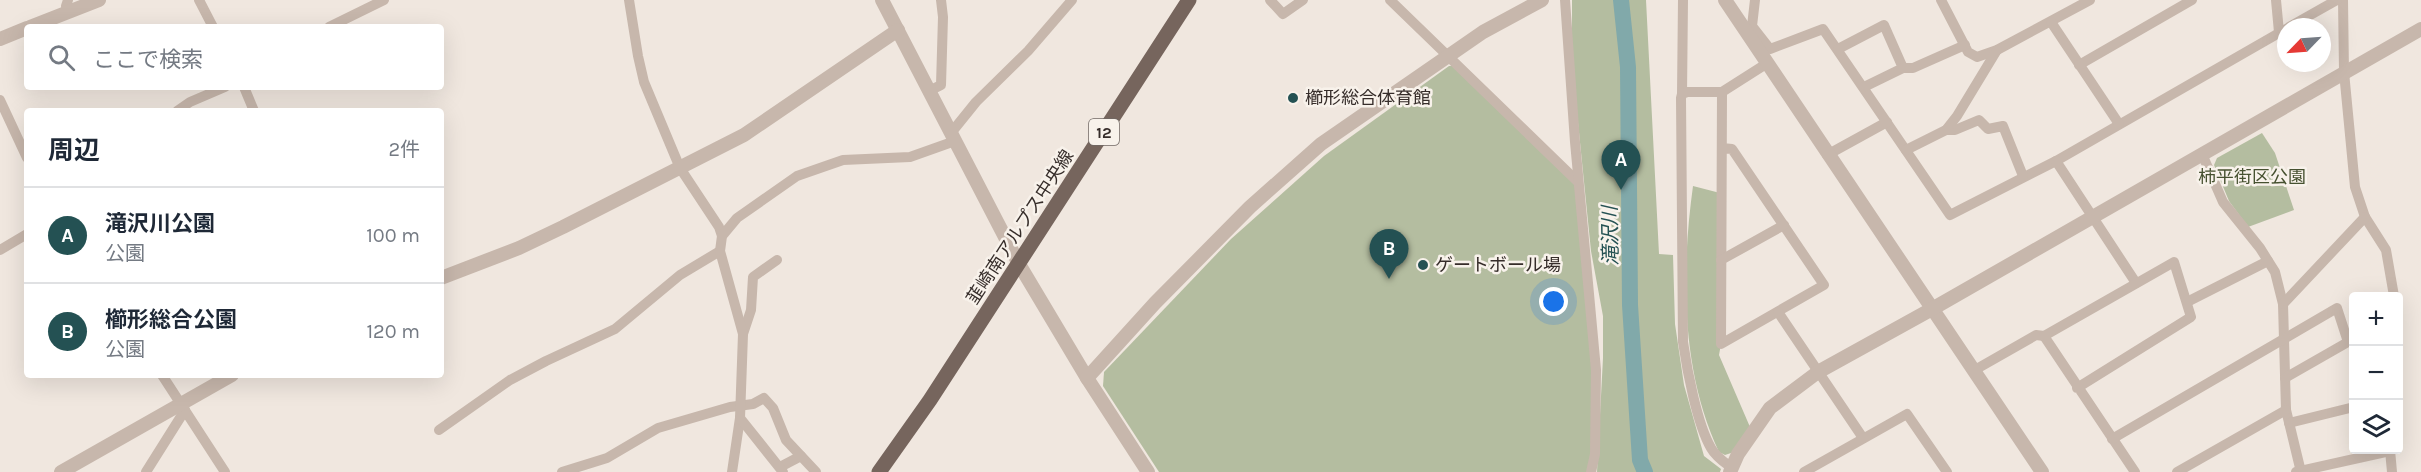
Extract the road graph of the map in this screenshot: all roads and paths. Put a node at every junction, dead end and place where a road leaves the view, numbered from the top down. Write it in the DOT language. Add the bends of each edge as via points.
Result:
graph roads {
  1 [pos="99,0"];
  2 [pos="199,0"];
  3 [pos="384,0"];
  4 [pos="629,0"];
  5 [pos="882,0"];
  6 [pos="940,0"];
  7 [pos="1072,0"];
  8 [pos="1189,0"];
  9 [pos="1270,0"];
  10 [pos="1303,0"];
  11 [pos="1390,0"];
  12 [pos="1542,0"];
  13 [pos="1566,0"];
  14 [pos="1683,0"];
  15 [pos="1725,0"];
  16 [pos="1755,0"];
  17 [pos="1941,0"];
  18 [pos="2090,0"];
  19 [pos="2192,0"];
  20 [pos="2276,0"];
  21 [pos="2337,0"];
  22 [pos="2343,0"];
  23 [pos="67,6"];
  24 [pos="2282,18"];
  25 [pos="2305,18"];
  26 [pos="2051,22"];
  27 [pos="35,24"];
  28 [pos="211,24"];
  29 [pos="334,24"];
  30 [pos="2421,29"];
  31 [pos="24,30"];
  32 [pos="897,30"];
  33 [pos="2277,34"];
  34 [pos="0,39"];
  35 [pos="1965,45"];
  36 [pos="1838,49"];
  37 [pos="1997,50"];
  38 [pos="1448,56"];
  39 [pos="1766,64"];
  40 [pos="2079,65"];
  41 [pos="1903,68"];
  42 [pos="2344,72"];
  43 [pos="1864,87"];
  44 [pos="218,90"];
  45 [pos="245,90"];
  46 [pos="929,91"];
  47 [pos="1722,92"];
  48 [pos="1682,94"];
  49 [pos="0,100"];
  50 [pos="181,108"];
  51 [pos="253,108"];
  52 [pos="1887,122"];
  53 [pos="2119,124"];
  54 [pos="1946,130"];
  55 [pos="953,137"];
  56 [pos="1722,148"];
  57 [pos="1906,150"];
  58 [pos="24,152"];
  59 [pos="2202,154"];
  60 [pos="1827,155"];
  61 [pos="2056,161"];
  62 [pos="680,168"];
  63 [pos="2023,176"];
  64 [pos="1578,182"];
  65 [pos="2093,217"];
  66 [pos="2365,217"];
  67 [pos="1784,225"];
  68 [pos="24,236"];
  69 [pos="722,236"];
  70 [pos="0,250"];
  71 [pos="720,251"];
  72 [pos="777,260"];
  73 [pos="1721,261"];
  74 [pos="2268,261"];
  75 [pos="1020,264"];
  76 [pos="444,277"];
  77 [pos="2136,283"];
  78 [pos="2393,292"];
  79 [pos="2187,302"];
  80 [pos="2283,304"];
  81 [pos="1932,309"];
  82 [pos="1778,312"];
  83 [pos="743,334"];
  84 [pos="2044,336"];
  85 [pos="2283,339"];
  86 [pos="1973,371"];
  87 [pos="1818,372"];
  88 [pos="164,378"];
  89 [pos="227,378"];
  90 [pos="1087,378"];
  91 [pos="2285,378"];
  92 [pos="2077,387"];
  93 [pos="741,405"];
  94 [pos="183,407"];
  95 [pos="2349,408"];
  96 [pos="2286,410"];
  97 [pos="740,418"];
  98 [pos="2289,423"];
  99 [pos="439,430"];
  100 [pos="1863,438"];
  101 [pos="2112,439"];
  102 [pos="2373,454"];
  103 [pos="2390,454"];
  104 [pos="801,456"];
  105 [pos="782,470"];
  106 [pos="1731,470"];
  107 [pos="1941,470"];
  108 [pos="2299,471"];
  109 [pos="61,472"];
  110 [pos="147,472"];
  111 [pos="225,472"];
  112 [pos="562,472"];
  113 [pos="732,472"];
  114 [pos="816,472"];
  115 [pos="879,472"];
  116 [pos="1148,472"];
  117 [pos="1591,472"];
  118 [pos="1804,472"];
  119 [pos="2042,472"];
  120 [pos="2135,472"];
  121 [pos="2177,472"];
  122 [pos="2392,472"];
  1 -- 23 [label="street"];
  2 -- 28 [label="street"];
  3 -- 29 [label="street"];
  4 -- 62 [label="street" via="644,82"];
  5 -- 32 [label="street"];
  6 -- 46 [label="street" via="941,85"];
  7 -- 55 [label="street" via="976,102"];
  8 -- 75 [label="main road, 韮崎南アルプス中央線 / 12"];
  9 -- 10 [label="street" via="1283,14"];
  11 -- 38 [label="street"];
  12 -- 38 [label="street"];
  13 -- 64 [label="street"];
  14 -- 48 [label="street"];
  15 -- 39 [label="street"];
  16 -- 36 [label="street" via="1752,26 1770,49 1823,28"];
  17 -- 35 [label="street"];
  18 -- 26 [label="street"];
  19 -- 40 [label="street"];
  20 -- 24 [label="street"];
  21 -- 25 [label="street"];
  22 -- 42 [label="street"];
  23 -- 27 [label="street"];
  26 -- 37 [label="street"];
  26 -- 40 [label="street"];
  30 -- 42 [label="street"];
  31 -- 34 [label="street"];
  32 -- 46 [label="street"];
  32 -- 62 [label="street" via="744,135"];
  33 -- 53 [label="street"];
  35 -- 37 [label="street" via="1977,57"];
  35 -- 41 [label="street" via="1913,69"];
  36 -- 41 [label="street" via="1884,25"];
  36 -- 43 [label="street"];
  37 -- 54 [label="street"];
  38 -- 64 [label="street"];
  38 -- 90 [label="street" via="1321,144 1250,207"];
  39 -- 47 [label="street"];
  39 -- 60 [label="street"];
  40 -- 53 [label="street"];
  41 -- 43 [label="street"];
  42 -- 59 [label="street"];
  42 -- 66 [label="street" via="2355,187"];
  43 -- 52 [label="street"];
  44 -- 50 [label="street"];
  45 -- 51 [label="street"];
  46 -- 55 [label="street"];
  47 -- 48 [label="street"];
  47 -- 56 [label="street"];
  48 -- 106 [label="street" via="1683,342 1687,371 1708,442"];
  49 -- 58 [label="street"];
  52 -- 57 [label="street"];
  52 -- 60 [label="street"];
  53 -- 61 [label="street"];
  54 -- 57 [label="street"];
  54 -- 63 [label="street" via="1979,120 1988,129 2003,126"];
  55 -- 69 [label="street" via="910,157 843,160 797,176 736,218"];
  55 -- 75 [label="street"];
  56 -- 67 [label="street" via="1732,149"];
  56 -- 73 [label="street"];
  57 -- 63 [label="street" via="1950,215"];
  59 -- 65 [label="street"];
  59 -- 74 [label="street" via="2223,202"];
  60 -- 81 [label="street"];
  61 -- 63 [label="street"];
  61 -- 65 [label="street"];
  62 -- 69 [label="street"];
  62 -- 76 [label="street" via="519,248"];
  64 -- 117 [label="street" via="1596,370"];
  65 -- 77 [label="street"];
  65 -- 81 [label="street"];
  66 -- 78 [label="street" via="2386,250"];
  66 -- 80 [label="street"];
  67 -- 73 [label="street"];
  67 -- 82 [label="street" via="1824,285"];
  68 -- 70 [label="street"];
  69 -- 71 [label="street"];
  71 -- 83 [label="street"];
  71 -- 99 [label="street" via="680,275 615,329 510,380"];
  72 -- 83 [label="street" via="753,277"];
  73 -- 82 [label="street" via="1721,344"];
  74 -- 79 [label="street"];
  74 -- 80 [label="street"];
  75 -- 90 [label="street"];
  75 -- 115 [label="main road, 韮崎南アルプス中央線 / 12"];
  77 -- 79 [label="street" via="2174,262"];
  77 -- 84 [label="street"];
  79 -- 92 [label="street" via="2191,317"];
  80 -- 85 [label="street"];
  81 -- 86 [label="street"];
  81 -- 87 [label="street"];
  82 -- 87 [label="street"];
  83 -- 93 [label="street"];
  84 -- 86 [label="street" via="2036,335"];
  84 -- 92 [label="street"];
  85 -- 91 [label="street"];
  85 -- 91 [label="street" via="2337,309 2348,342"];
  85 -- 101 [label="street"];
  86 -- 119 [label="street"];
  87 -- 100 [label="street"];
  87 -- 106 [label="street" via="1770,408"];
  88 -- 94 [label="street"];
  89 -- 94 [label="street"];
  90 -- 116 [label="street"];
  91 -- 96 [label="street"];
  92 -- 101 [label="street"];
  93 -- 97 [label="street"];
  93 -- 104 [label="street" via="765,398 786,440"];
  93 -- 112 [label="street" via="658,428 607,458"];
  94 -- 109 [label="street"];
  94 -- 110 [label="street"];
  94 -- 111 [label="street"];
  95 -- 98 [label="street"];
  96 -- 98 [label="street"];
  96 -- 121 [label="street"];
  97 -- 105 [label="street"];
  97 -- 113 [label="street"];
  98 -- 108 [label="street"];
  100 -- 107 [label="street" via="1907,414"];
  100 -- 118 [label="street"];
  101 -- 120 [label="street"];
  102 -- 108 [label="street"];
  103 -- 122 [label="street"];
  104 -- 105 [label="street"];
  104 -- 114 [label="street"];
}
